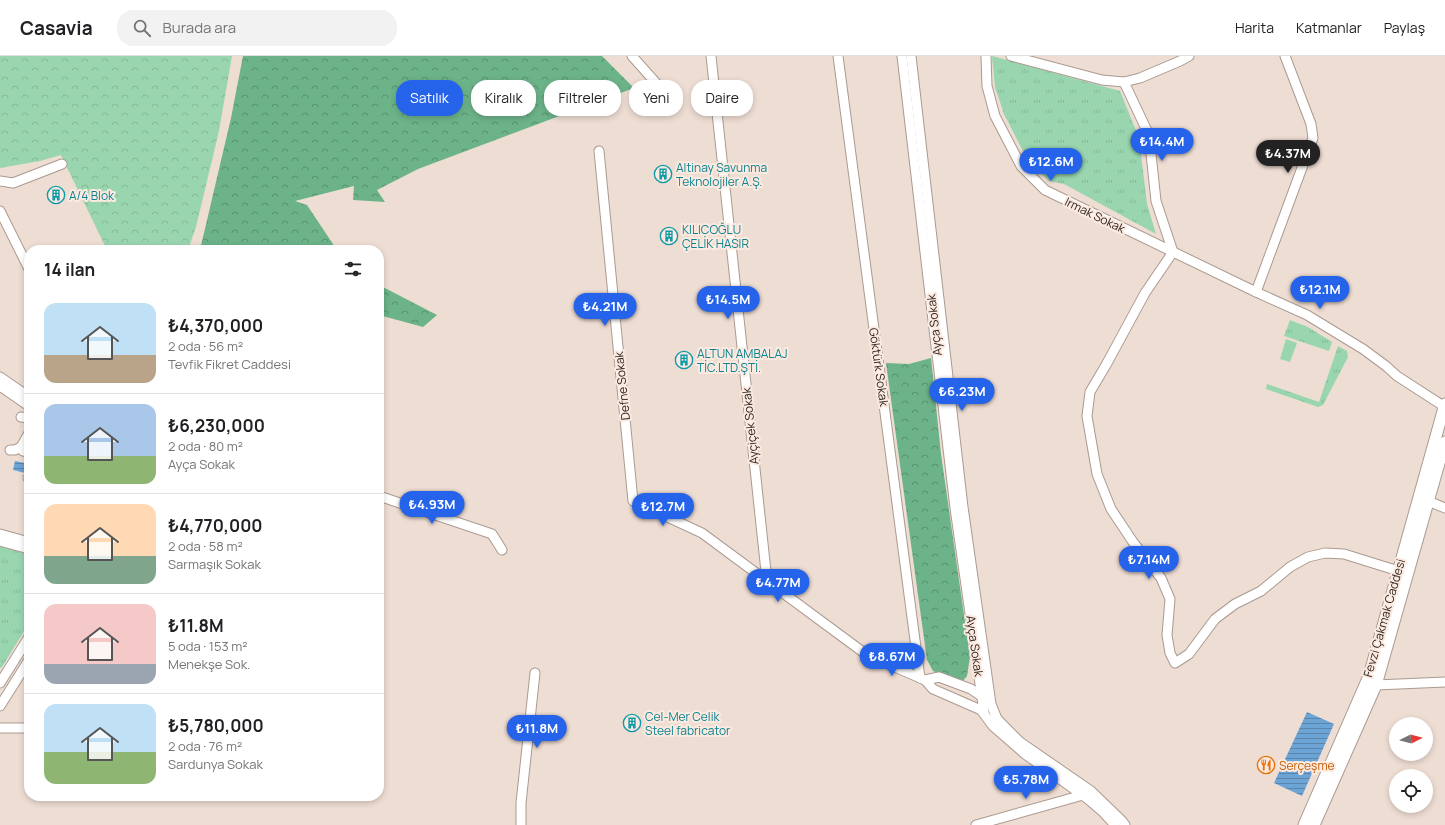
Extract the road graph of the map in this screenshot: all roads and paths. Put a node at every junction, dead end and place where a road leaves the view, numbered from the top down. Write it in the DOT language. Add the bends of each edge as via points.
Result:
graph roads {
  1 [pos="632,56"];
  2 [pos="711,56"];
  3 [pos="838,56"];
  4 [pos="902,56"];
  5 [pos="911,56"];
  6 [pos="986,56"];
  7 [pos="1011,56"];
  8 [pos="1189,56"];
  9 [pos="1285,56"];
  10 [pos="653,80"];
  11 [pos="1124,82"];
  12 [pos="599,151"];
  13 [pos="62,164"];
  14 [pos="0,181"];
  15 [pos="0,211"];
  16 [pos="1173,252"];
  17 [pos="24,259"];
  18 [pos="1256,292"];
  19 [pos="937,314"];
  20 [pos="0,377"];
  21 [pos="0,386"];
  22 [pos="24,394"];
  23 [pos="24,403"];
  24 [pos="1445,405"];
  25 [pos="1445,442"];
  26 [pos="10,450"];
  27 [pos="24,450"];
  28 [pos="384,498"];
  29 [pos="1428,502"];
  30 [pos="1445,508"];
  31 [pos="0,534"];
  32 [pos="0,541"];
  33 [pos="24,541"];
  34 [pos="24,548"];
  35 [pos="502,550"];
  36 [pos="1402,573"];
  37 [pos="767,581"];
  38 [pos="24,645"];
  39 [pos="24,668"];
  40 [pos="535,673"];
  41 [pos="983,678"];
  42 [pos="923,679"];
  43 [pos="1445,682"];
  44 [pos="0,683"];
  45 [pos="1376,685"];
  46 [pos="966,687"];
  47 [pos="10,690"];
  48 [pos="982,695"];
  49 [pos="960,700"];
  50 [pos="991,704"];
  51 [pos="0,706"];
  52 [pos="984,712"];
  53 [pos="0,728"];
  54 [pos="24,728"];
  55 [pos="1083,795"];
  56 [pos="1101,805"];
  57 [pos="521,825"];
  58 [pos="976,825"];
  59 [pos="1115,825"];
  60 [pos="1125,825"];
  61 [pos="1304,825"];
  62 [pos="1314,825"];
  1 -- 10 [label="street"];
  2 -- 37 [label="street, Ayçiçek Sokak"];
  3 -- 42 [label="street, Göktürk Sokak"];
  4 -- 19 [label="street, Ayça Sokak"];
  5 -- 19 [label="street, Ayça Sokak"];
  6 -- 16 [label="street, Irmak Sokak" via="987,86 995,116 1021,166 1045,190"];
  7 -- 11 [label="street" via="1102,80"];
  8 -- 11 [label="street" via="1140,78"];
  9 -- 18 [label="street" via="1311,124 1313,138"];
  11 -- 16 [label="street" via="1149,135 1156,201"];
  12 -- 37 [label="street, Defne Sokak" via="633,501 702,533"];
  13 -- 14 [label="street" via="13,184"];
  15 -- 17 [label="street"];
  16 -- 18 [label="street, Irmak Sokak"];
  16 -- 36 [label="street" via="1145,294 1090,392 1087,416 1097,474 1110,509 1161,578 1170,599 1167,636 1175,663 1190,654 1215,619 1235,604 1261,591 1290,567 1308,557 1325,553 1344,554"];
  18 -- 24 [label="street, Irmak Sokak" via="1307,315"];
  19 -- 41 [label="street, Ayça Sokak" via="955,508"];
  20 -- 22 [label="street"];
  21 -- 23 [label="street"];
  24 -- 36 [label="main road, Fevzi Çakmak Caddesi"];
  25 -- 29 [label="main road, Fevzi Çakmak Caddesi"];
  26 -- 27 [label="street"];
  28 -- 35 [label="street" via="492,534"];
  29 -- 30 [label="street"];
  29 -- 36 [label="main road, Fevzi Çakmak Caddesi"];
  31 -- 33 [label="street"];
  32 -- 34 [label="street"];
  36 -- 45 [label="main road, Fevzi Çakmak Caddesi"];
  36 -- 61 [label="main road, Fevzi Çakmak Caddesi" via="1369,676"];
  37 -- 42 [label="street" via="867,655"];
  38 -- 44 [label="street"];
  39 -- 47 [label="street"];
  40 -- 57 [label="street" via="521,803"];
  41 -- 46 [label="street" via="974,686"];
  41 -- 48 [label="street, Ayça Sokak"];
  41 -- 50 [label="street, Ayça Sokak"];
  42 -- 46 [label="street" via="939,676"];
  42 -- 49 [label="street" via="933,688"];
  43 -- 45 [label="street"];
  44 -- 47 [label="street"];
  45 -- 62 [label="main road, Fevzi Çakmak Caddesi"];
  46 -- 48 [label="street"];
  47 -- 51 [label="street"];
  48 -- 49 [label="street"];
  48 -- 50 [label="street"];
  48 -- 52 [label="street, Ayça Sokak"];
  49 -- 52 [label="street"];
  50 -- 56 [label="street, Ayça Sokak" via="997,719 1020,742 1092,791"];
  52 -- 55 [label="street" via="993,726 1025,754"];
  53 -- 54 [label="street"];
  55 -- 56 [label="street"];
  55 -- 58 [label="street"];
  56 -- 59 [label="street"];
  56 -- 60 [label="street"];
}
